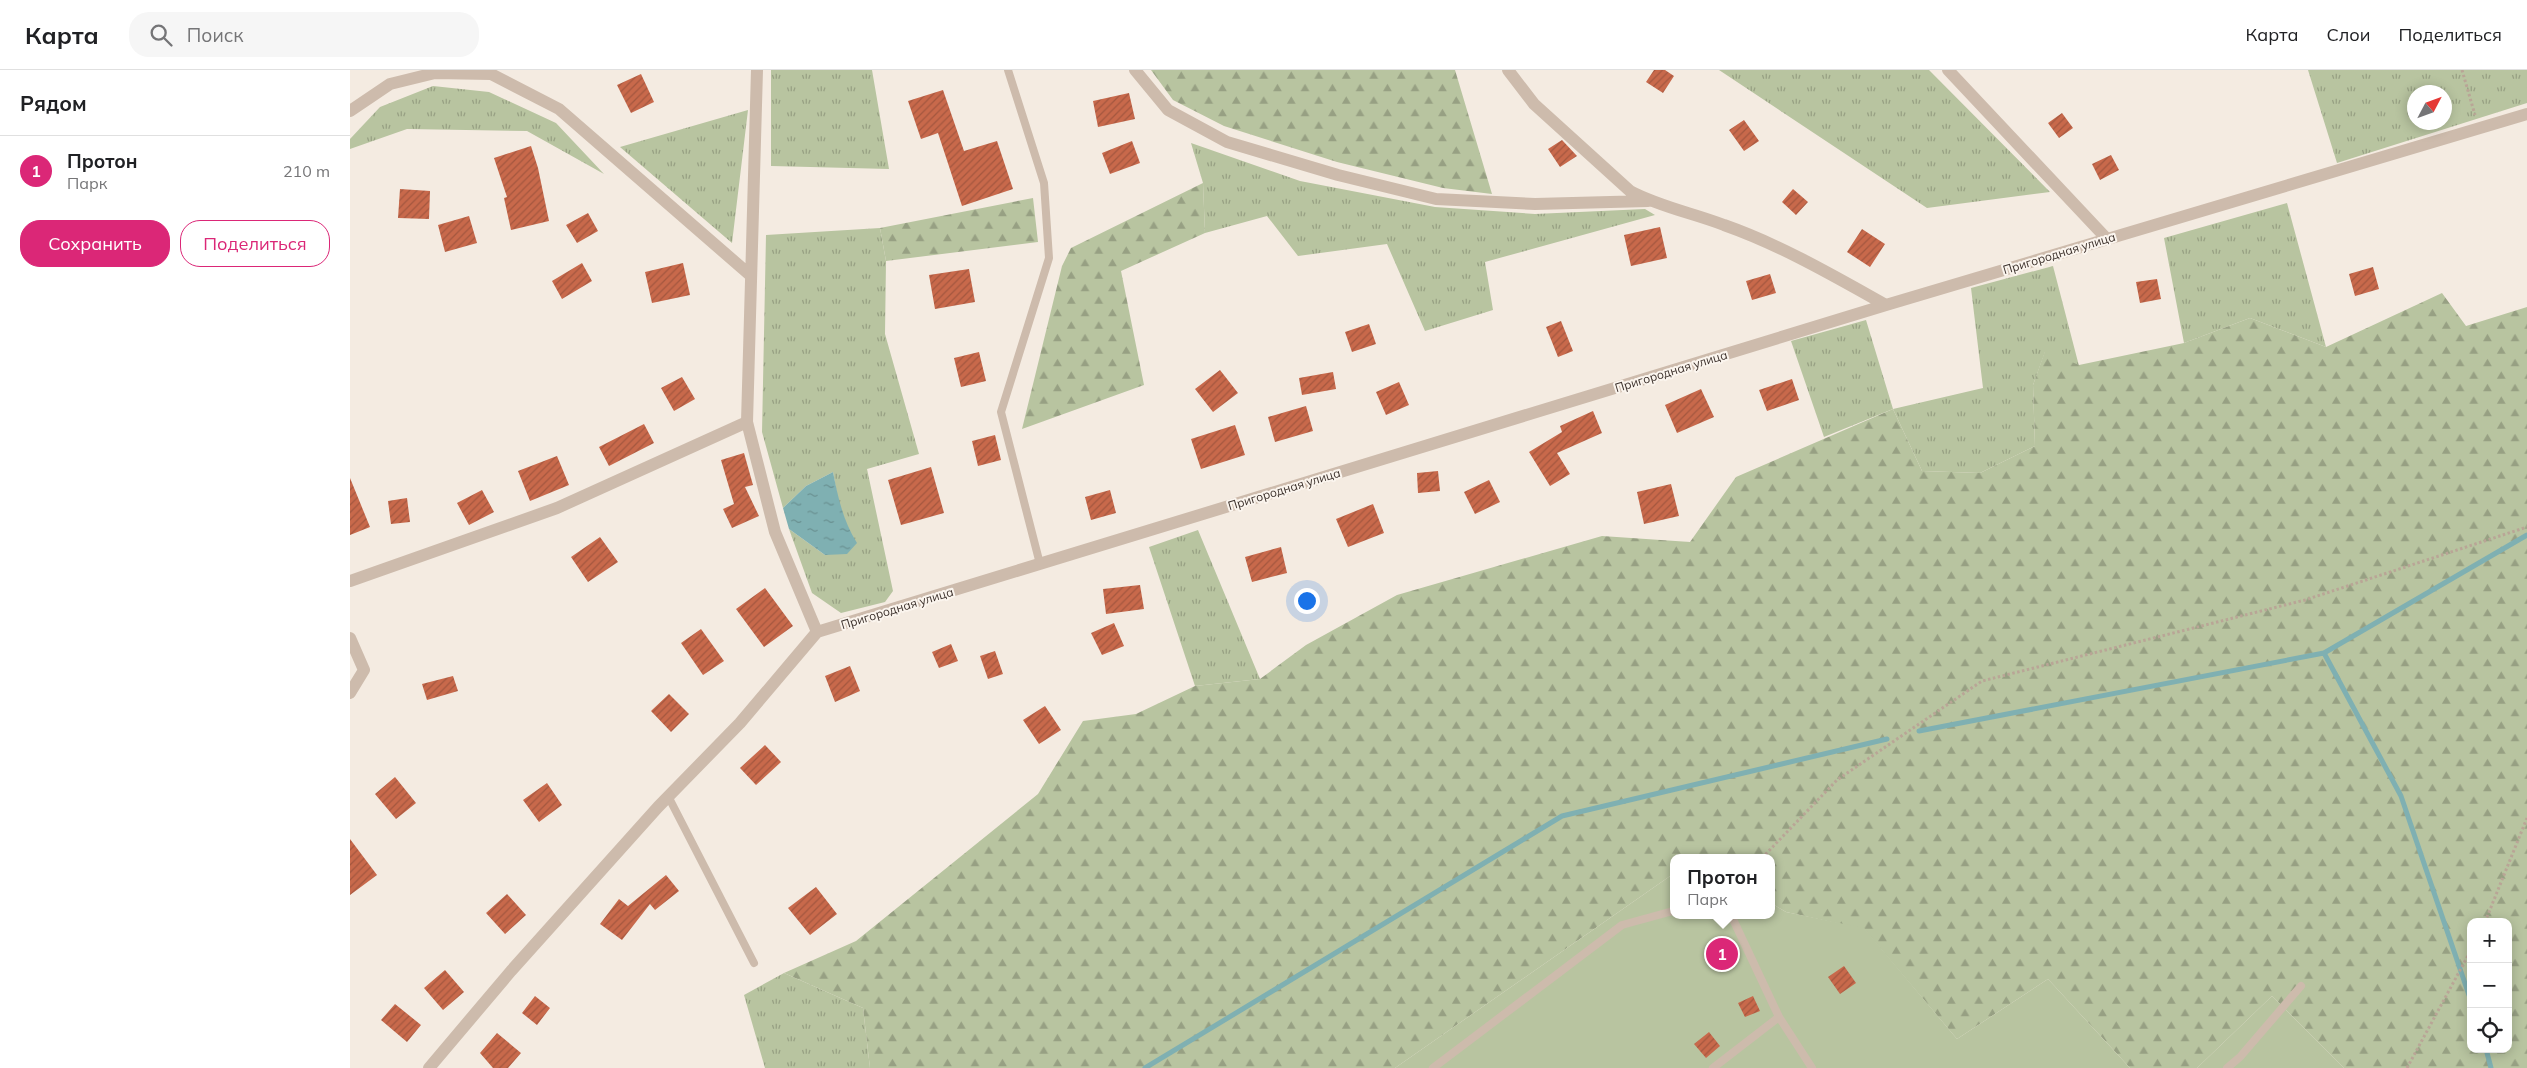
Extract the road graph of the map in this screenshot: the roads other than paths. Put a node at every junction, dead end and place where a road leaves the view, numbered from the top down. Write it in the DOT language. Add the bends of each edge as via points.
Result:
graph roads {
  1 [pos="758,70"];
  2 [pos="1008,70"];
  3 [pos="1135,70"];
  4 [pos="1508,70"];
  5 [pos="1948,70"];
  6 [pos="350,112"];
  7 [pos="2527,114"];
  8 [pos="1648,200"];
  9 [pos="2107,239"];
  10 [pos="750,275"];
  11 [pos="1886,305"];
  12 [pos="747,422"];
  13 [pos="1040,564"];
  14 [pos="350,581"];
  15 [pos="817,632"];
  16 [pos="350,638"];
  17 [pos="350,693"];
  18 [pos="668,796"];
  19 [pos="1670,912"];
  20 [pos="1733,919"];
  21 [pos="754,963"];
  22 [pos="2301,986"];
  23 [pos="1780,1017"];
  24 [pos="429,1068"];
  25 [pos="1433,1068"];
  26 [pos="1713,1068"];
  27 [pos="1812,1068"];
  28 [pos="2228,1068"];
  1 -- 10 [label="street"];
  2 -- 13 [label="lane" via="1044,183 1050,258 1001,412"];
  3 -- 8 [label="street" via="1168,110 1227,142 1338,175 1436,198 1535,204"];
  4 -- 8 [label="street" via="1534,104 1630,191"];
  5 -- 9 [label="street"];
  6 -- 10 [label="street" via="390,84 435,72 491,74 559,109"];
  7 -- 9 [label="street, Пригородная улица"];
  8 -- 11 [label="street" via="1725,225 1808,262"];
  9 -- 11 [label="street, Пригородная улица"];
  10 -- 12 [label="street"];
  11 -- 13 [label="street, Пригородная улица"];
  12 -- 14 [label="street" via="558,508"];
  12 -- 15 [label="street" via="775,532"];
  13 -- 15 [label="street, Пригородная улица"];
  15 -- 18 [label="street" via="740,723"];
  16 -- 17 [label="street" via="364,670"];
  18 -- 21 [label="lane"];
  18 -- 24 [label="street" via="511,970"];
  19 -- 25 [label="lane" via="1622,925"];
  20 -- 23 [label="lane"];
  22 -- 28 [label="lane"];
  23 -- 26 [label="lane"];
  23 -- 27 [label="lane"];
}
